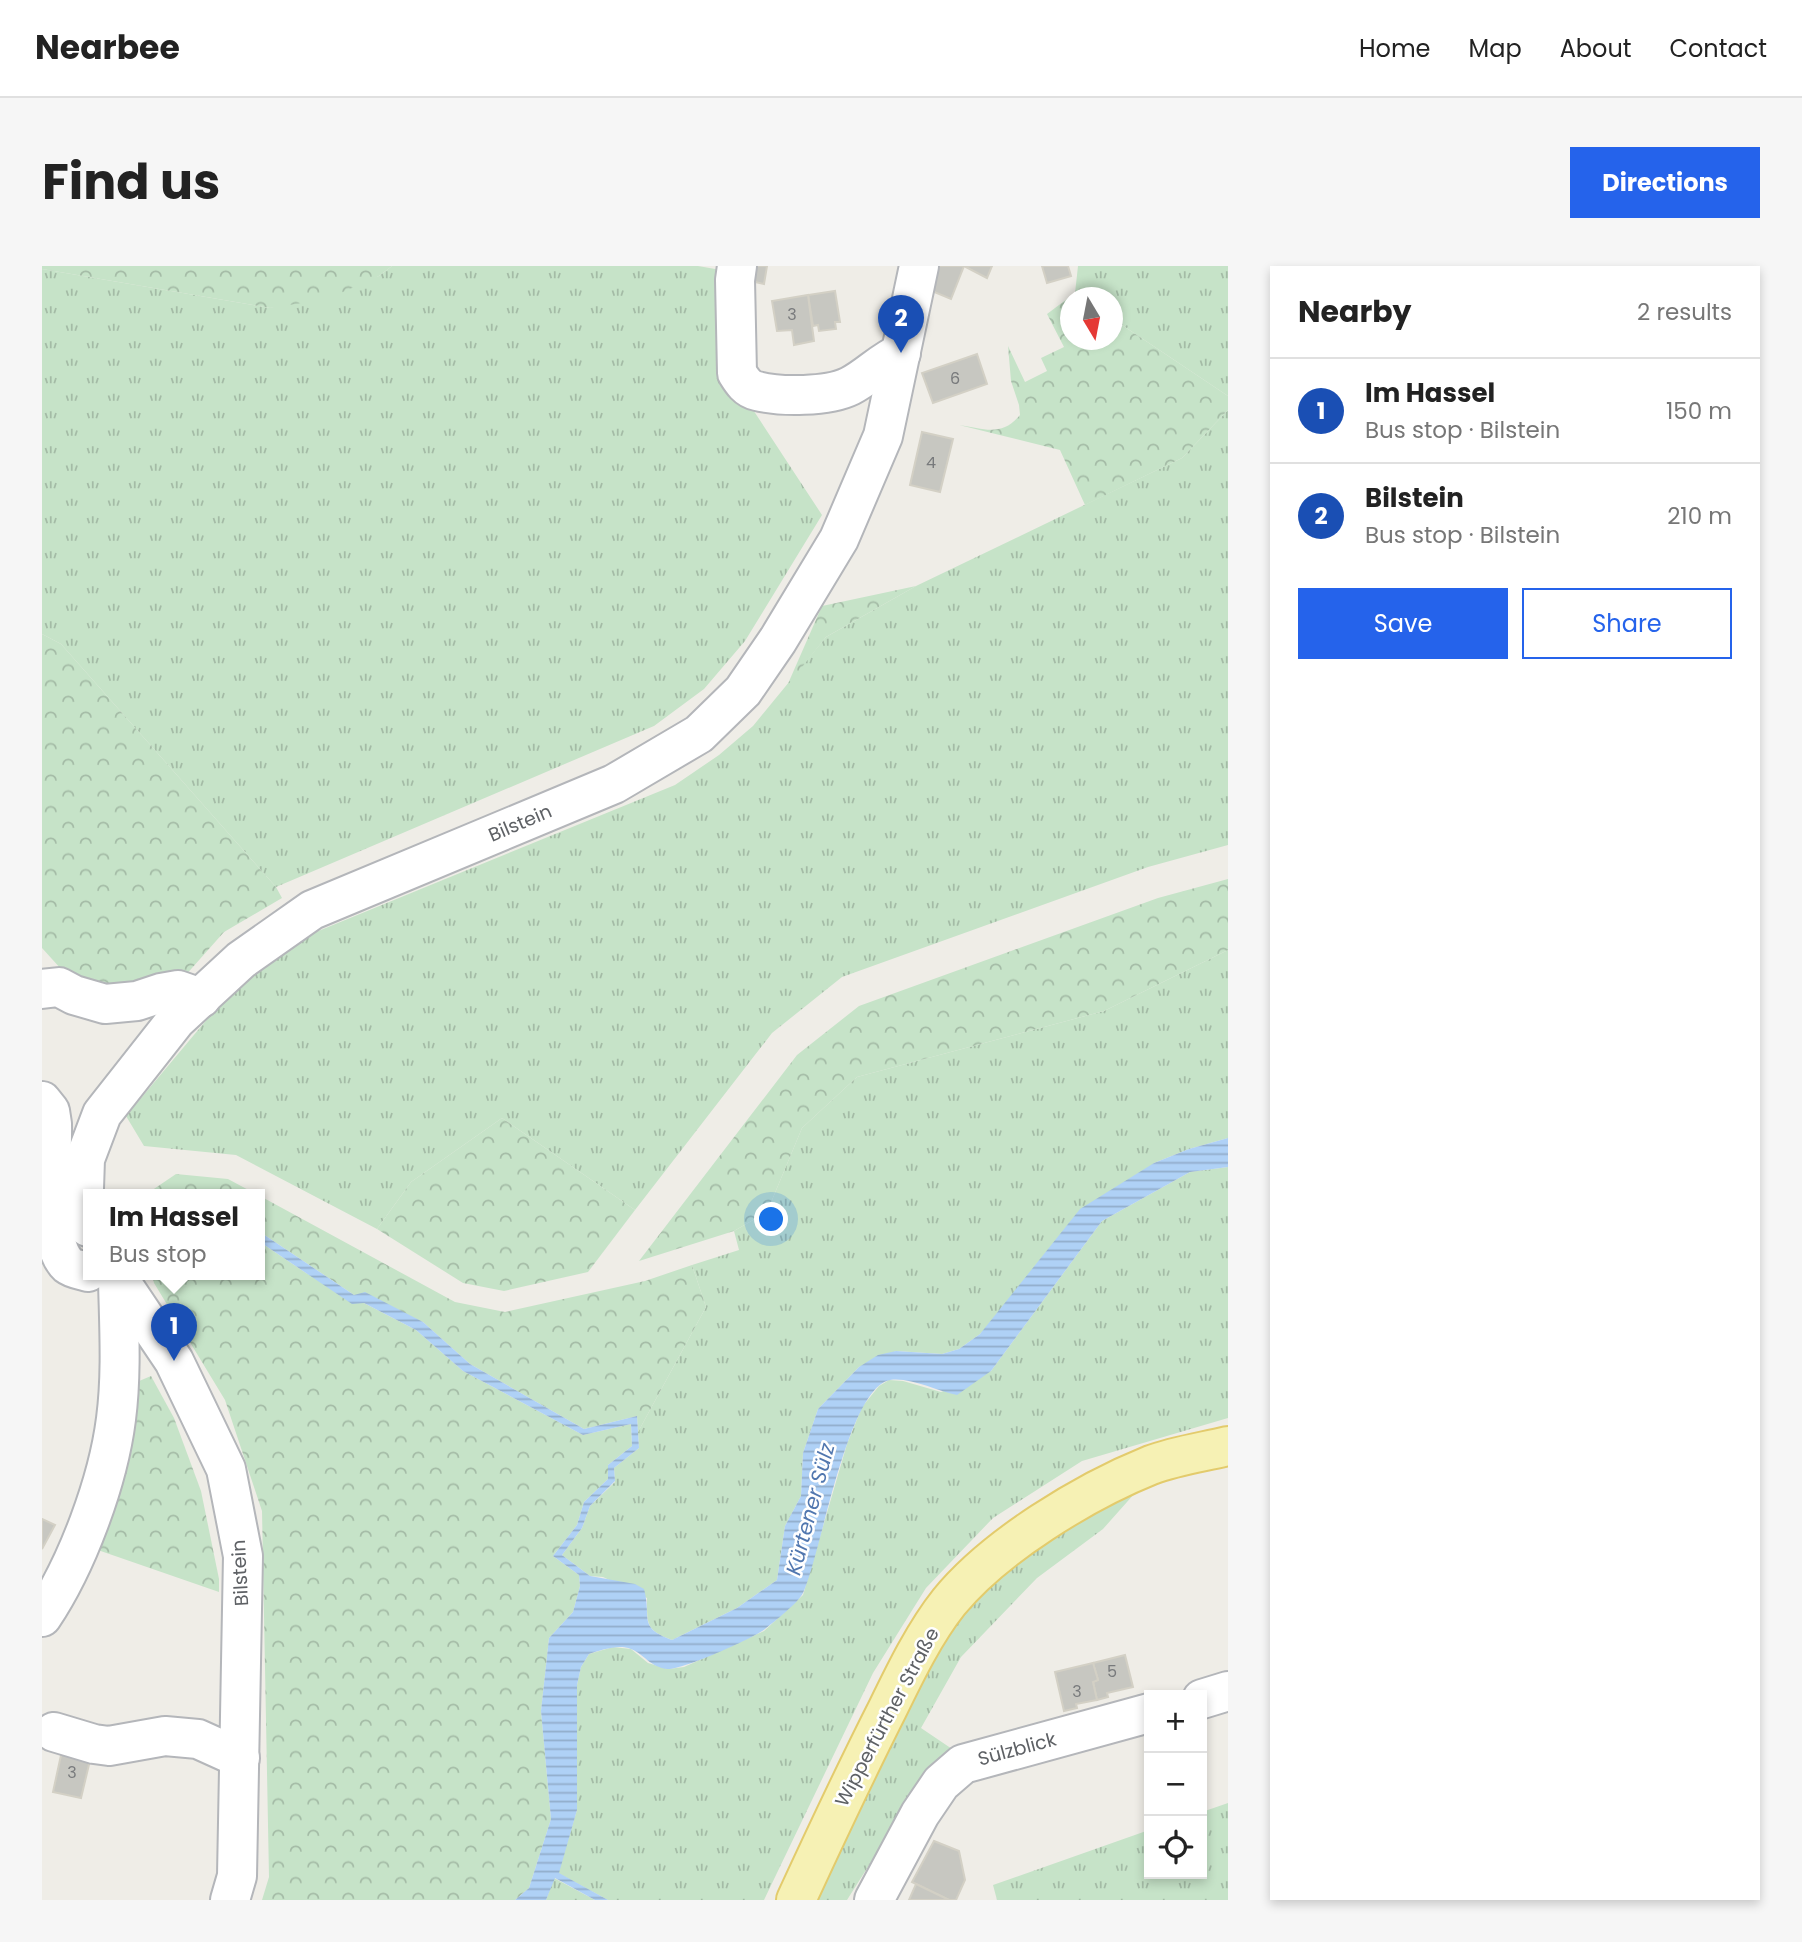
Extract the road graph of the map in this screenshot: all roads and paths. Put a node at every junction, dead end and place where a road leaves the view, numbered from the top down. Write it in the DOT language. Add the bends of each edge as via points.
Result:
graph roads {
  1 [pos="737,266"];
  2 [pos="919,266"];
  3 [pos="901,354"];
  4 [pos="42,989"];
  5 [pos="201,998"];
  6 [pos="42,1101"];
  7 [pos="84,1189"];
  8 [pos="83,1270"];
  9 [pos="107,1280"];
  10 [pos="110,1280"];
  11 [pos="1228,1446"];
  12 [pos="42,1618"];
  13 [pos="1228,1691"];
  14 [pos="1207,1697"];
  15 [pos="1144,1714"];
  16 [pos="54,1732"];
  17 [pos="240,1758"];
  18 [pos="230,1900"];
  19 [pos="796,1900"];
  20 [pos="874,1900"];
  1 -- 3 [label="street" via="737,373 755,391 829,393"];
  2 -- 3 [label="street, Bilstein"];
  3 -- 5 [label="street, Bilstein" via="883,436 839,539 743,691 699,734 614,784 312,910 241,960"];
  4 -- 5 [label="street" via="59,987 106,1004 178,990"];
  5 -- 7 [label="street, Bilstein" via="176,1020 102,1114 85,1159"];
  6 -- 8 [label="street" via="52,1124 53,1213 59,1254 70,1267"];
  9 -- 12 [label="street" via="120,1360 116,1419 104,1480 73,1559"];
  10 -- 17 [label="street, Bilstein" via="174,1361 226,1469 243,1556"];
  11 -- 19 [label="main road, Wipperfürther Straße" via="1153,1464 1097,1490 996,1557 949,1602 911,1662"];
  13 -- 14 [label="street"];
  15 -- 20 [label="street, Sülzblick" via="963,1764 941,1783 920,1814"];
  16 -- 17 [label="street" via="109,1745 165,1736 198,1739"];
  17 -- 18 [label="street, Bilstein" via="237,1876"];
}
